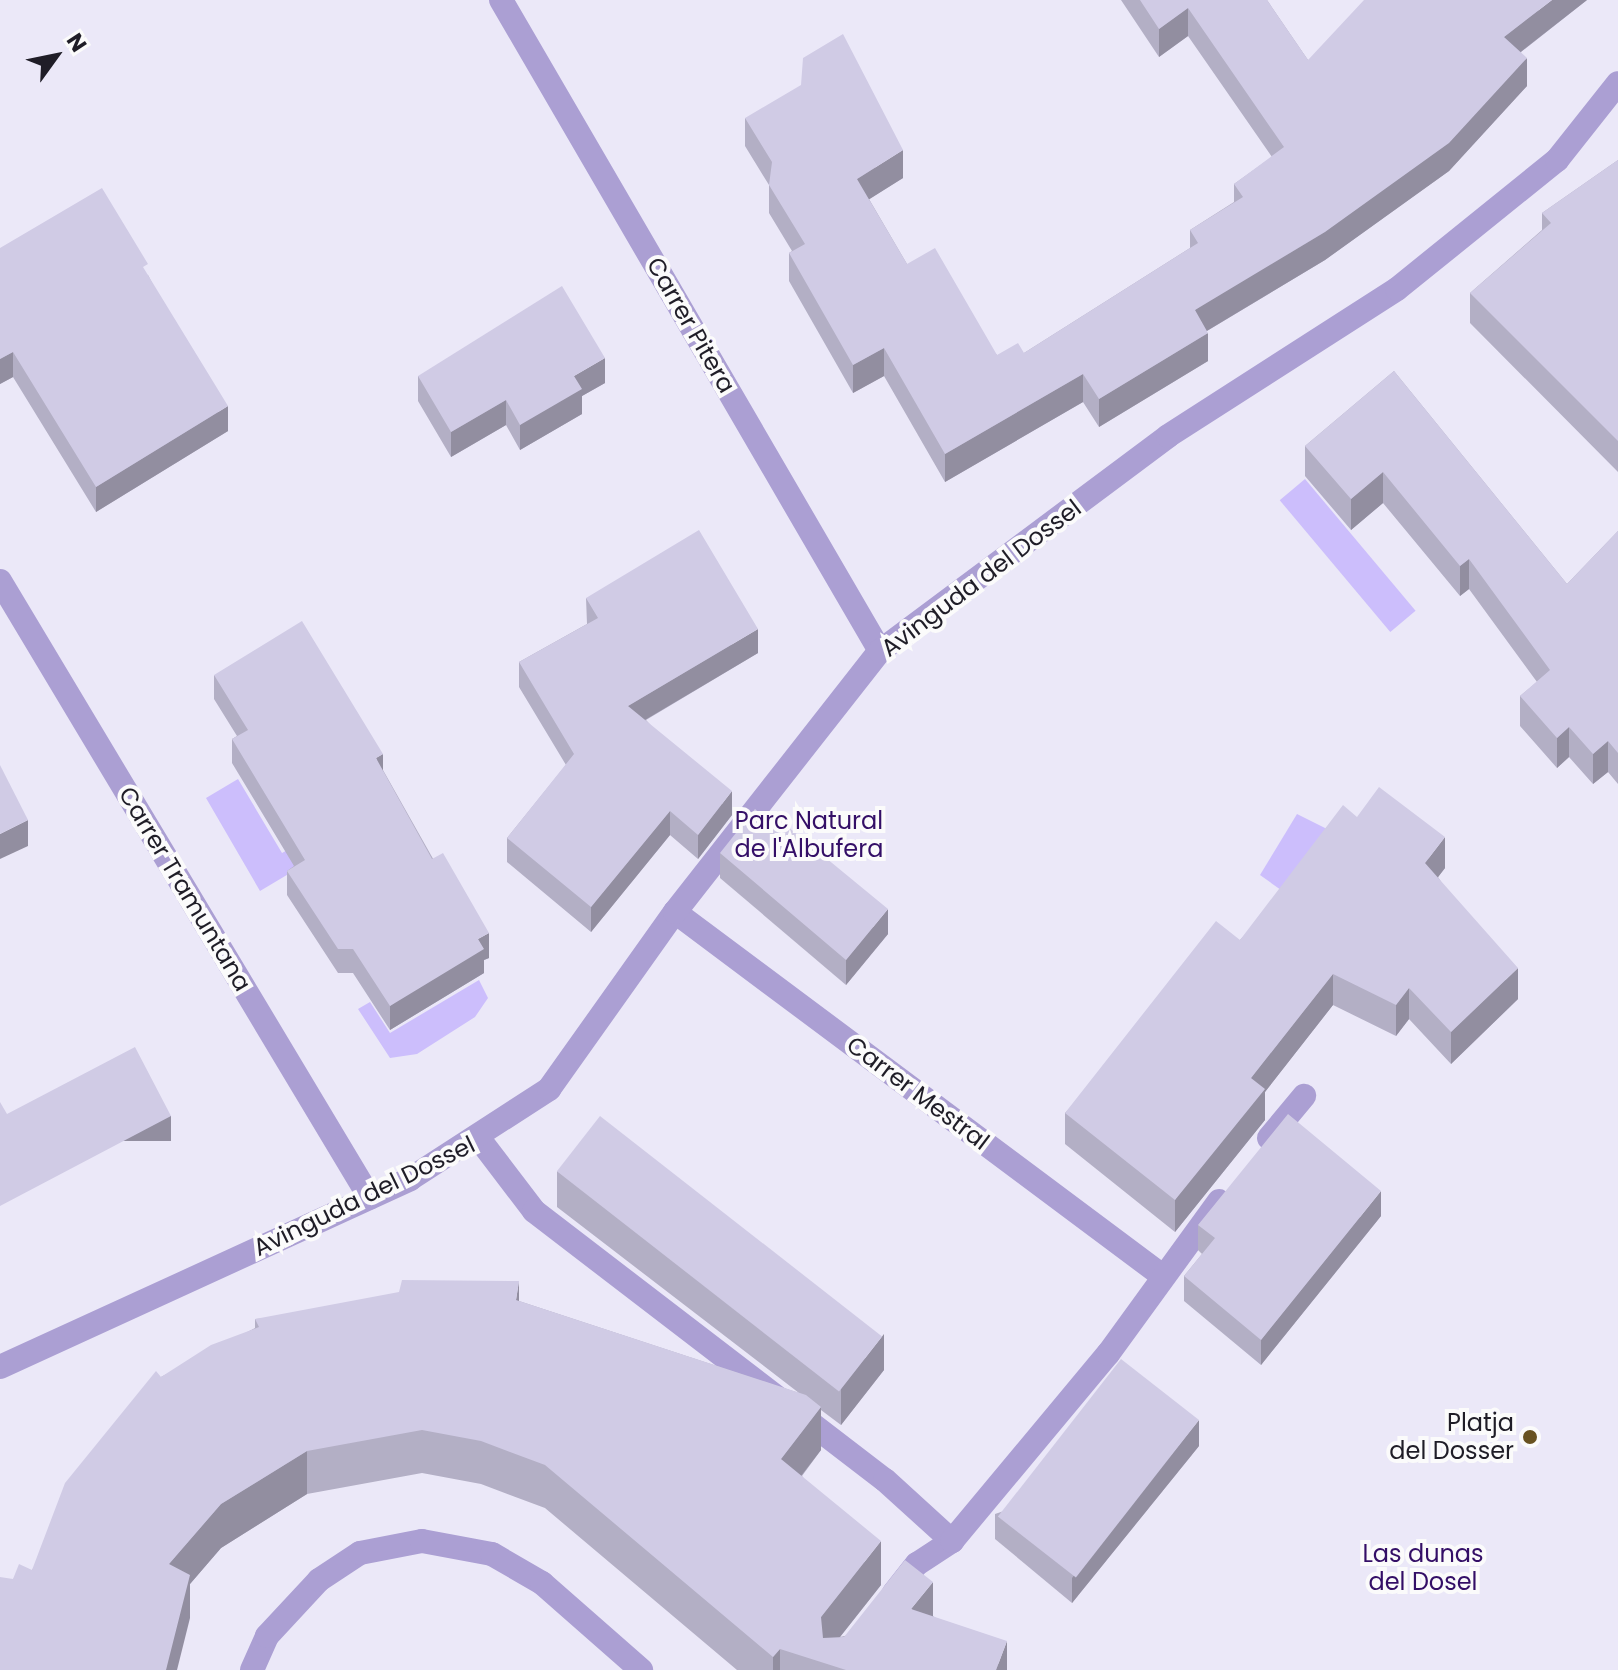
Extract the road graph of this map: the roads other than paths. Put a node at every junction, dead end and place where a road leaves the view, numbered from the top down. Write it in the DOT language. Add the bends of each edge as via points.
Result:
graph roads {
  1 [pos="501,0"];
  2 [pos="1618,83"];
  3 [pos="0,581"];
  4 [pos="880,651"];
  5 [pos="675,912"];
  6 [pos="1304,1096"];
  7 [pos="480,1140"];
  8 [pos="1256,1155"];
  9 [pos="1237,1179"];
  10 [pos="370,1198"];
  11 [pos="1160,1274"];
  12 [pos="0,1367"];
  13 [pos="952,1541"];
  14 [pos="879,1611"];
  15 [pos="252,1670"];
  16 [pos="641,1670"];
  1 -- 4 [label="street, Carrer Pitera"];
  2 -- 4 [label="street, Avinguda del Dossel" via="1557,160 1397,289 1168,436"];
  3 -- 10 [label="street, Carrer Tramuntana"];
  4 -- 5 [label="street, Avinguda del Dossel"];
  5 -- 7 [label="street, Avinguda del Dossel" via="549,1089"];
  5 -- 11 [label="street, Carrer Mestral"];
  6 -- 8 [label="street"];
  7 -- 10 [label="street, Avinguda del Dossel"];
  7 -- 13 [label="street" via="534,1211 885,1480"];
  9 -- 11 [label="street"];
  10 -- 12 [label="street, Avinguda del Dossel"];
  11 -- 13 [label="street" via="1108,1354"];
  13 -- 14 [label="street" via="917,1564"];
  15 -- 16 [label="street" via="267,1636 319,1580 360,1553 422,1541 492,1554 542,1583"];
}
